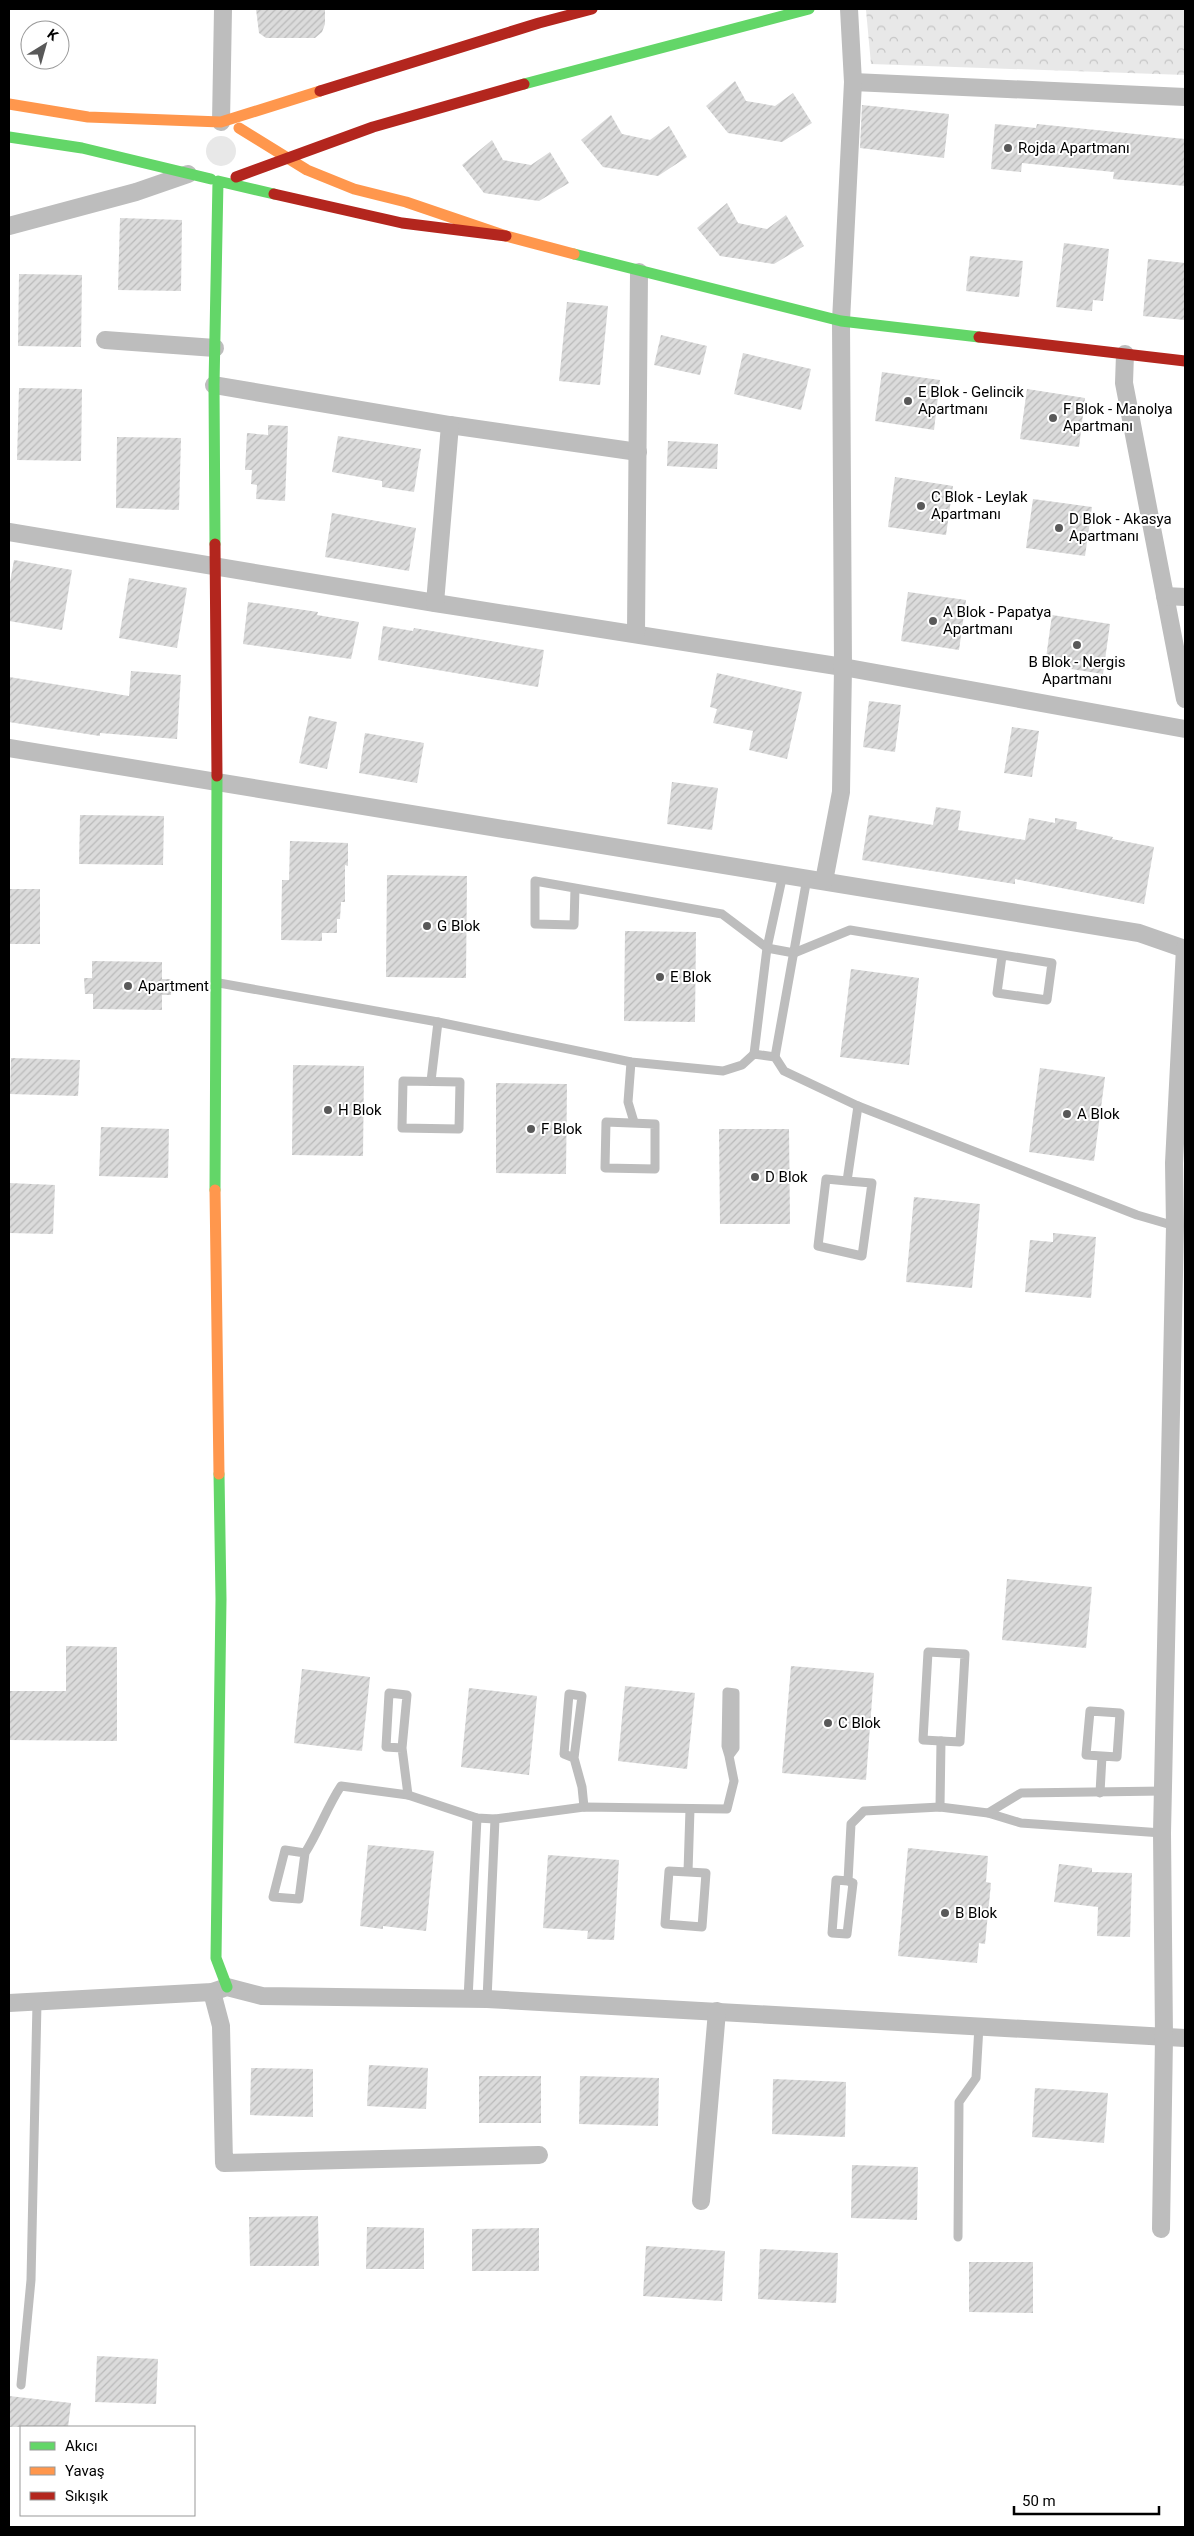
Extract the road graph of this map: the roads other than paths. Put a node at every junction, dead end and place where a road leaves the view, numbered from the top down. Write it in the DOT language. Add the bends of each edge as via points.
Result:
graph roads {
  1 [pos="223,9"];
  2 [pos="592,9"];
  3 [pos="809,9"];
  4 [pos="849,9"];
  5 [pos="536,16"];
  6 [pos="853,82"];
  7 [pos="1185,97"];
  8 [pos="9,104"];
  9 [pos="221,122"];
  10 [pos="239,128"];
  11 [pos="199,132"];
  12 [pos="9,137"];
  13 [pos="290,158"];
  14 [pos="191,168"];
  15 [pos="236,177"];
  16 [pos="215,180"];
  17 [pos="9,226"];
  18 [pos="506,236"];
  19 [pos="639,272"];
  20 [pos="841,321"];
  21 [pos="106,340"];
  22 [pos="215,348"];
  23 [pos="1125,354"];
  24 [pos="1185,361"];
  25 [pos="214,385"];
  26 [pos="450,425"];
  27 [pos="638,452"];
  28 [pos="9,532"];
  29 [pos="214,567"];
  30 [pos="1165,596"];
  31 [pos="1185,598"];
  32 [pos="435,603"];
  33 [pos="636,633"];
  34 [pos="843,667"];
  35 [pos="1185,699"];
  36 [pos="1185,729"];
  37 [pos="9,748"];
  38 [pos="216,782"];
  39 [pos="783,874"];
  40 [pos="816,879"];
  41 [pos="575,888"];
  42 [pos="767,948"];
  43 [pos="1185,948"];
  44 [pos="794,953"];
  45 [pos="1002,956"];
  46 [pos="216,983"];
  47 [pos="438,1022"];
  48 [pos="754,1054"];
  49 [pos="775,1057"];
  50 [pos="632,1062"];
  51 [pos="431,1081"];
  52 [pos="858,1106"];
  53 [pos="634,1122"];
  54 [pos="1180,1163"];
  55 [pos="847,1181"];
  56 [pos="1174,1226"];
  57 [pos="942,1742"];
  58 [pos="402,1748"];
  59 [pos="729,1756"];
  60 [pos="1102,1756"];
  61 [pos="574,1758"];
  62 [pos="1164,1791"];
  63 [pos="1100,1793"];
  64 [pos="408,1795"];
  65 [pos="584,1807"];
  66 [pos="940,1807"];
  67 [pos="690,1809"];
  68 [pos="988,1813"];
  69 [pos="477,1818"];
  70 [pos="496,1820"];
  71 [pos="1162,1833"];
  72 [pos="305,1852"];
  73 [pos="688,1872"];
  74 [pos="848,1881"];
  75 [pos="219,1990"];
  76 [pos="468,1999"];
  77 [pos="487,1999"];
  78 [pos="9,2003"];
  79 [pos="37,2003"];
  80 [pos="717,2011"];
  81 [pos="979,2026"];
  82 [pos="1164,2037"];
  83 [pos="1185,2038"];
  84 [pos="539,2155"];
  85 [pos="701,2201"];
  86 [pos="1161,2229"];
  87 [pos="958,2237"];
  88 [pos="21,2385"];
  1 -- 9 [label="street"];
  2 -- 5 [label="street"];
  3 -- 13 [label="street" via="392,122"];
  4 -- 6 [label="street"];
  5 -- 9 [label="street"];
  6 -- 7 [label="street"];
  6 -- 20 [label="street"];
  8 -- 9 [label="street" via="88,117"];
  9 -- 10 [label="street"];
  9 -- 11 [label="street" via="209,124"];
  10 -- 13 [label="street"];
  10 -- 15 [label="street" via="247,138 250,153 245,168"];
  12 -- 14 [label="street"];
  13 -- 15 [label="street"];
  13 -- 18 [label="street" via="307,170 354,189 406,202"];
  14 -- 16 [label="street"];
  14 -- 17 [label="street" via="136,192"];
  15 -- 16 [label="street"];
  16 -- 18 [label="street" via="402,223"];
  16 -- 22 [label="street"];
  18 -- 19 [label="street"];
  19 -- 20 [label="street"];
  19 -- 27 [label="street"];
  20 -- 23 [label="street"];
  20 -- 34 [label="street"];
  21 -- 22 [label="street"];
  22 -- 25 [label="street"];
  23 -- 24 [label="street"];
  23 -- 30 [label="street" via="1124,383"];
  25 -- 26 [label="street"];
  25 -- 29 [label="street"];
  26 -- 27 [label="street"];
  26 -- 32 [label="street"];
  27 -- 33 [label="street"];
  28 -- 29 [label="street"];
  29 -- 32 [label="street"];
  29 -- 38 [label="street"];
  30 -- 31 [label="street"];
  30 -- 35 [label="street"];
  32 -- 33 [label="street"];
  33 -- 34 [label="street"];
  34 -- 36 [label="street"];
  34 -- 40 [label="street" via="841,792"];
  37 -- 38 [label="street"];
  38 -- 39 [label="street"];
  38 -- 46 [label="street"];
  39 -- 40 [label="street"];
  39 -- 42 [label="lane"];
  40 -- 43 [label="street" via="1139,933"];
  40 -- 44 [label="lane"];
  41 -- 41 [label="lane" via="574,925 535,924 535,881"];
  41 -- 42 [label="lane" via="722,914"];
  42 -- 44 [label="lane"];
  42 -- 48 [label="lane"];
  43 -- 54 [label="street"];
  44 -- 45 [label="lane" via="850,930"];
  44 -- 49 [label="lane"];
  45 -- 45 [label="lane" via="997,992 1047,1000 1052,963"];
  46 -- 47 [label="lane"];
  46 -- 75 [label="street" via="215,1183 221,1599 216,1958"];
  47 -- 50 [label="lane"];
  47 -- 51 [label="lane"];
  48 -- 49 [label="lane"];
  48 -- 50 [label="lane" via="742,1065 723,1071"];
  49 -- 52 [label="lane" via="784,1071"];
  50 -- 53 [label="lane" via="628,1102"];
  51 -- 51 [label="lane" via="460,1082 459,1128 402,1128 403,1081"];
  52 -- 55 [label="lane"];
  52 -- 56 [label="lane" via="1137,1215"];
  53 -- 53 [label="lane" via="655,1124 655,1169 606,1168 606,1122"];
  54 -- 56 [label="street"];
  55 -- 55 [label="lane" via="872,1183 862,1256 818,1246 826,1179"];
  56 -- 62 [label="street"];
  57 -- 57 [label="lane" via="923,1740 928,1652 965,1654 960,1742"];
  57 -- 66 [label="lane"];
  58 -- 58 [label="lane" via="386,1747 389,1693 407,1696"];
  58 -- 64 [label="lane"];
  59 -- 59 [label="lane" via="726,1746 727,1692 735,1693 734,1748"];
  59 -- 67 [label="lane" via="734,1781 727,1809"];
  60 -- 60 [label="lane" via="1086,1755 1090,1711 1120,1714 1117,1757"];
  60 -- 63 [label="lane"];
  61 -- 61 [label="lane" via="564,1754 569,1694 582,1696"];
  61 -- 65 [label="lane"];
  62 -- 63 [label="lane"];
  62 -- 71 [label="street"];
  63 -- 68 [label="lane" via="1021,1793"];
  64 -- 69 [label="lane"];
  64 -- 72 [label="lane" via="341,1786 328,1804 321,1827"];
  65 -- 67 [label="lane"];
  65 -- 70 [label="lane"];
  66 -- 68 [label="lane"];
  66 -- 74 [label="lane" via="864,1811 851,1824"];
  67 -- 73 [label="lane"];
  68 -- 71 [label="lane" via="1021,1823"];
  69 -- 70 [label="lane"];
  69 -- 76 [label="lane"];
  70 -- 77 [label="lane"];
  71 -- 82 [label="street"];
  72 -- 72 [label="lane" via="299,1900 273,1897 285,1850"];
  73 -- 73 [label="lane" via="706,1874 702,1927 665,1924 669,1871"];
  74 -- 74 [label="lane" via="853,1882 847,1934 832,1933 836,1880"];
  75 -- 76 [label="street" via="262,1996"];
  75 -- 79 [label="street"];
  75 -- 84 [label="street" via="224,2163"];
  76 -- 77 [label="street"];
  77 -- 80 [label="street"];
  78 -- 79 [label="street"];
  79 -- 88 [label="lane" via="31,2280"];
  80 -- 81 [label="street"];
  80 -- 85 [label="street"];
  81 -- 82 [label="street"];
  81 -- 87 [label="lane" via="976,2078 959,2102"];
  82 -- 83 [label="street"];
  82 -- 86 [label="street"];
}
